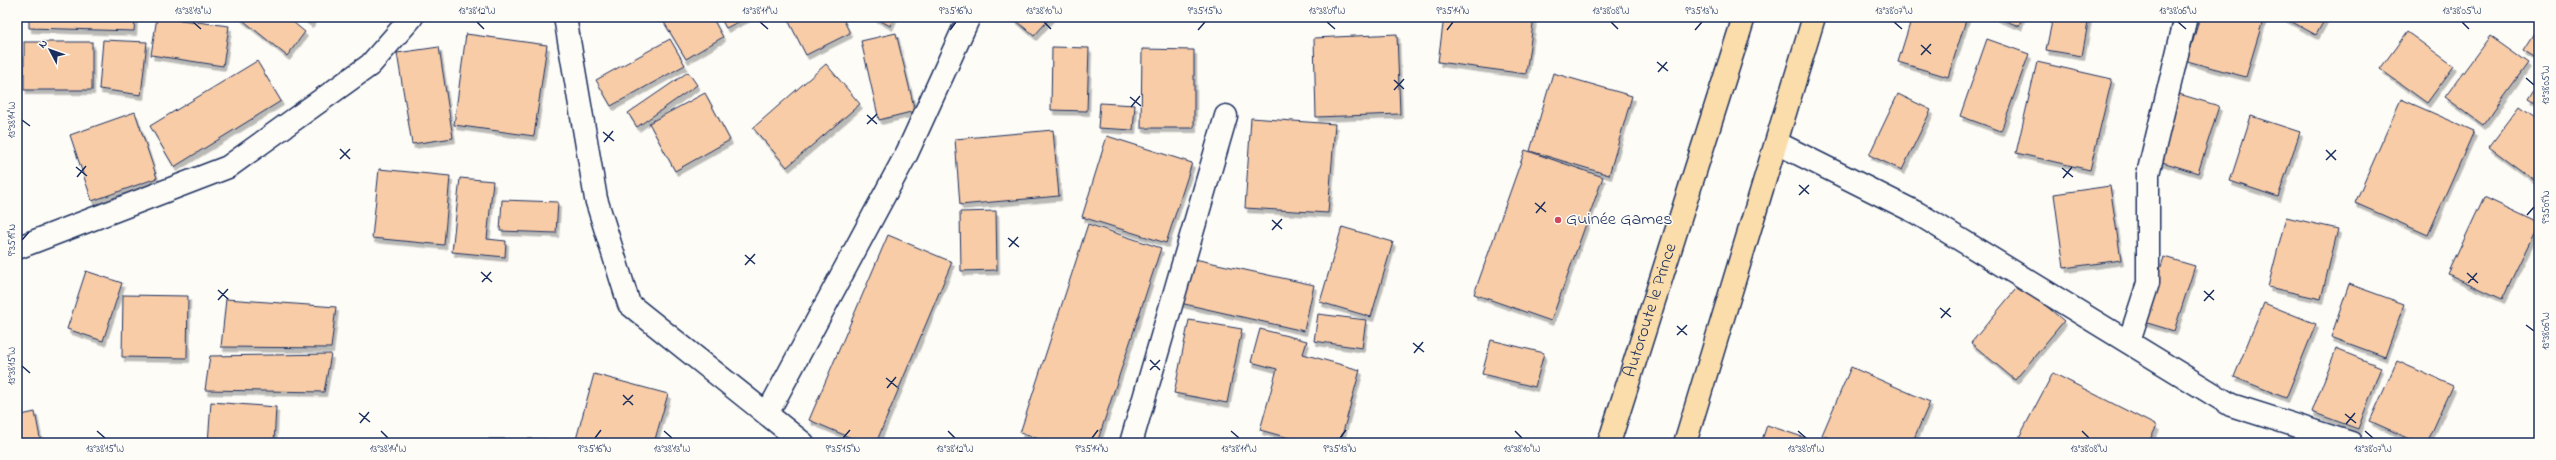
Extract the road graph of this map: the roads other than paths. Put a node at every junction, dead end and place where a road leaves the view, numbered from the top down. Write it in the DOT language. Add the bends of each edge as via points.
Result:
graph roads {
  1 [pos="412,17"];
  2 [pos="565,17"];
  3 [pos="969,17"];
  4 [pos="1744,17"];
  5 [pos="1814,17"];
  6 [pos="2186,17"];
  7 [pos="1226,116"];
  8 [pos="1777,143"];
  9 [pos="17,248"];
  10 [pos="2129,342"];
  11 [pos="767,414"];
  12 [pos="803,443"];
  13 [pos="1131,443"];
  14 [pos="1609,443"];
  15 [pos="1685,443"];
  16 [pos="2351,443"];
  1 -- 9 [label="street" via="370,65 228,167"];
  2 -- 11 [label="street" via="596,199 629,304"];
  3 -- 11 [label="street" via="907,153"];
  4 -- 14 [label="main road, Autoroute le Prince"];
  5 -- 8 [label="main road"];
  6 -- 10 [label="street" via="2148,174 2148,283"];
  7 -- 13 [label="street"];
  8 -- 10 [label="street" via="1917,213"];
  8 -- 15 [label="main road"];
  10 -- 16 [label="street" via="2231,405"];
  11 -- 12 [label="street"];
}
